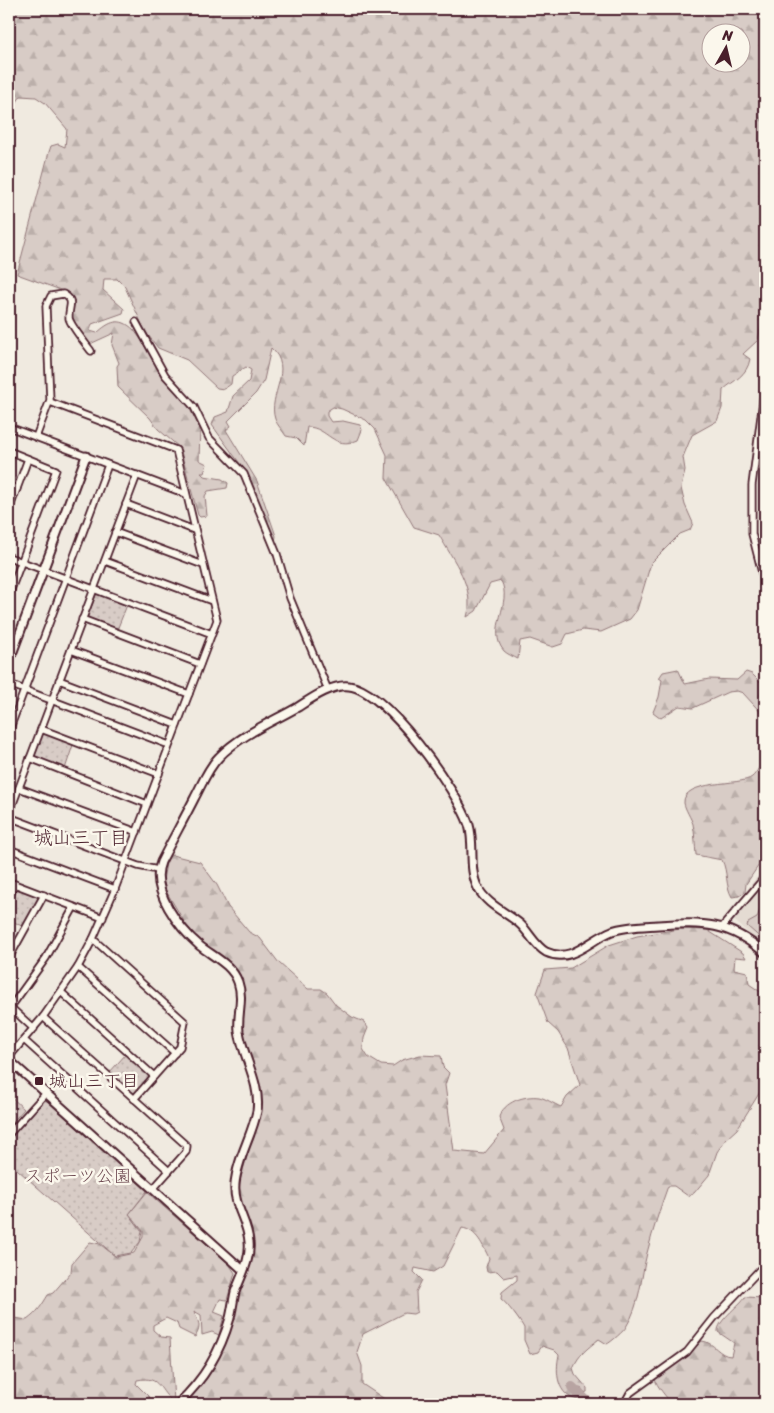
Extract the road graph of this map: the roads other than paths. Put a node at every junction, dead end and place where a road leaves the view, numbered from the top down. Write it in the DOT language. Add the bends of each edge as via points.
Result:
graph roads {
  1 [pos="136,322"];
  2 [pos="91,351"];
  3 [pos="765,385"];
  4 [pos="50,402"];
  5 [pos="9,427"];
  6 [pos="36,437"];
  7 [pos="9,451"];
  8 [pos="86,456"];
  9 [pos="28,459"];
  10 [pos="108,465"];
  11 [pos="137,476"];
  12 [pos="9,486"];
  13 [pos="17,489"];
  14 [pos="186,494"];
  15 [pos="126,504"];
  16 [pos="9,510"];
  17 [pos="194,530"];
  18 [pos="115,532"];
  19 [pos="9,557"];
  20 [pos="105,560"];
  21 [pos="22,562"];
  22 [pos="203,566"];
  23 [pos="44,570"];
  24 [pos="65,578"];
  25 [pos="765,585"];
  26 [pos="94,589"];
  27 [pos="9,596"];
  28 [pos="212,601"];
  29 [pos="82,619"];
  30 [pos="212,634"];
  31 [pos="71,650"];
  32 [pos="9,662"];
  33 [pos="200,664"];
  34 [pos="59,680"];
  35 [pos="9,684"];
  36 [pos="24,690"];
  37 [pos="328,690"];
  38 [pos="189,694"];
  39 [pos="52,700"];
  40 [pos="177,725"];
  41 [pos="41,729"];
  42 [pos="9,731"];
  43 [pos="169,745"];
  44 [pos="30,758"];
  45 [pos="158,774"];
  46 [pos="19,788"];
  47 [pos="148,804"];
  48 [pos="9,816"];
  49 [pos="137,832"];
  50 [pos="9,850"];
  51 [pos="126,861"];
  52 [pos="158,870"];
  53 [pos="765,877"];
  54 [pos="12,883"];
  55 [pos="115,889"];
  56 [pos="44,895"];
  57 [pos="9,896"];
  58 [pos="74,906"];
  59 [pos="103,918"];
  60 [pos="723,926"];
  61 [pos="93,939"];
  62 [pos="765,953"];
  63 [pos="9,958"];
  64 [pos="78,967"];
  65 [pos="61,992"];
  66 [pos="10,1007"];
  67 [pos="43,1017"];
  68 [pos="34,1028"];
  69 [pos="24,1040"];
  70 [pos="175,1053"];
  71 [pos="9,1058"];
  72 [pos="154,1076"];
  73 [pos="46,1093"];
  74 [pos="134,1099"];
  75 [pos="9,1134"];
  76 [pos="169,1171"];
  77 [pos="153,1189"];
  78 [pos="765,1264"];
  79 [pos="243,1270"];
  80 [pos="178,1404"];
  81 [pos="624,1404"];
  1 -- 37 [label="street" via="165,374 194,407 209,438 244,474"];
  2 -- 4 [label="street" via="70,321 72,303 69,298 63,294 51,296 46,306"];
  3 -- 25 [label="street" via="752,485 752,534"];
  4 -- 6 [label="street"];
  4 -- 14 [label="street" via="176,450"];
  5 -- 6 [label="street"];
  6 -- 8 [label="street"];
  7 -- 9 [label="street"];
  8 -- 10 [label="street"];
  8 -- 23 [label="street"];
  9 -- 13 [label="street"];
  9 -- 21 [label="street" via="56,470"];
  10 -- 11 [label="street"];
  10 -- 24 [label="street"];
  11 -- 14 [label="street"];
  11 -- 15 [label="street"];
  12 -- 13 [label="street"];
  13 -- 16 [label="street"];
  14 -- 17 [label="street"];
  15 -- 17 [label="street"];
  15 -- 18 [label="street"];
  17 -- 22 [label="street"];
  18 -- 20 [label="street"];
  18 -- 22 [label="street"];
  19 -- 21 [label="street"];
  20 -- 26 [label="street"];
  20 -- 28 [label="street"];
  21 -- 23 [label="street"];
  21 -- 27 [label="street"];
  22 -- 28 [label="street"];
  23 -- 24 [label="street"];
  23 -- 32 [label="street"];
  24 -- 26 [label="street"];
  24 -- 36 [label="street"];
  26 -- 29 [label="street"];
  26 -- 30 [label="street"];
  28 -- 30 [label="street" via="216,620"];
  29 -- 31 [label="street"];
  29 -- 33 [label="street"];
  30 -- 33 [label="street"];
  31 -- 34 [label="street"];
  31 -- 38 [label="street"];
  33 -- 38 [label="street"];
  34 -- 39 [label="street"];
  34 -- 40 [label="street"];
  35 -- 36 [label="street"];
  36 -- 39 [label="street"];
  36 -- 42 [label="street"];
  37 -- 52 [label="street" via="236,743 219,757 206,774"];
  37 -- 60 [label="street" via="348,685 364,689 408,731 464,813 472,840 479,890 521,924 543,950 567,956 602,935 624,928 686,923"];
  38 -- 40 [label="street"];
  39 -- 41 [label="street"];
  39 -- 43 [label="street"];
  40 -- 43 [label="street"];
  41 -- 44 [label="street"];
  41 -- 45 [label="street"];
  43 -- 45 [label="street"];
  44 -- 46 [label="street"];
  44 -- 47 [label="street"];
  45 -- 47 [label="street"];
  46 -- 48 [label="street"];
  46 -- 49 [label="street"];
  47 -- 49 [label="street"];
  48 -- 51 [label="street"];
  49 -- 51 [label="street"];
  50 -- 55 [label="street"];
  51 -- 52 [label="street"];
  51 -- 55 [label="street"];
  52 -- 79 [label="street" via="163,896 186,932 226,965 236,977 239,987 239,1031 257,1099 256,1115 235,1182 237,1206 249,1241"];
  53 -- 60 [label="street"];
  54 -- 56 [label="street"];
  54 -- 57 [label="street"];
  55 -- 59 [label="street"];
  56 -- 58 [label="street"];
  56 -- 63 [label="street"];
  58 -- 59 [label="street"];
  58 -- 66 [label="street" via="46,958"];
  59 -- 61 [label="street"];
  60 -- 62 [label="street"];
  61 -- 64 [label="street"];
  61 -- 70 [label="street" via="185,1022 180,1047"];
  64 -- 65 [label="street"];
  64 -- 70 [label="street"];
  65 -- 67 [label="street"];
  65 -- 72 [label="street"];
  66 -- 68 [label="street"];
  67 -- 68 [label="street"];
  67 -- 74 [label="street"];
  68 -- 69 [label="street"];
  69 -- 71 [label="street"];
  69 -- 76 [label="street"];
  70 -- 72 [label="street"];
  71 -- 73 [label="street"];
  72 -- 74 [label="street"];
  73 -- 75 [label="street"];
  73 -- 77 [label="street"];
  74 -- 76 [label="street" via="187,1146 188,1149"];
  76 -- 77 [label="street"];
  77 -- 79 [label="street"];
  78 -- 81 [label="street" via="687,1352 630,1393"];
  79 -- 80 [label="street" via="219,1350 210,1367"];
}
